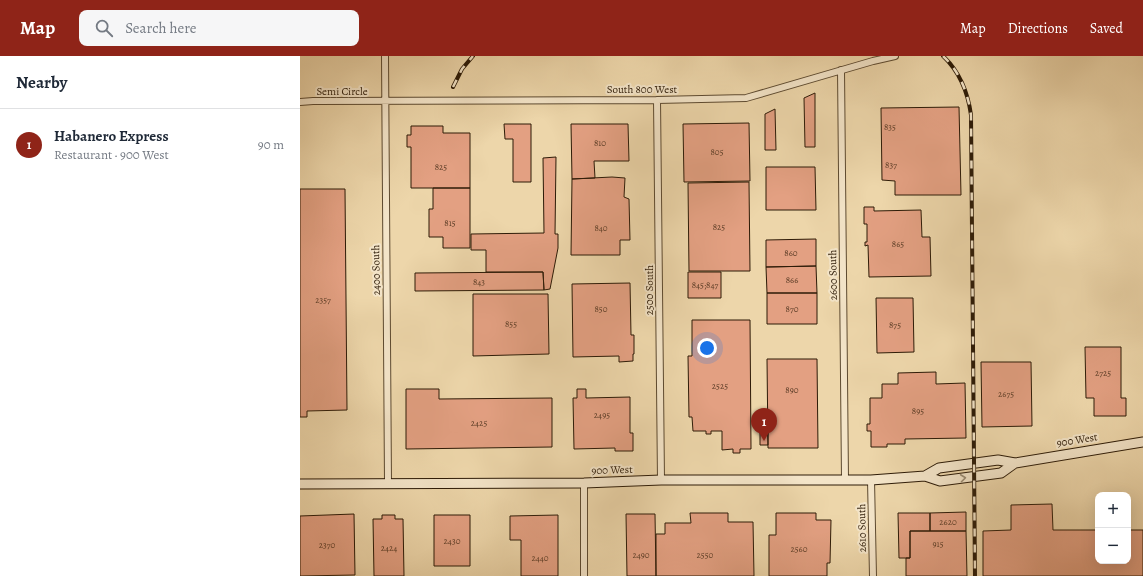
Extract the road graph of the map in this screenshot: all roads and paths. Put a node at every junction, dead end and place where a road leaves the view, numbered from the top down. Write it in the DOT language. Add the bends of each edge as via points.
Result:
graph roads {
  1 [pos="385,56"];
  2 [pos="895,56"];
  3 [pos="841,70"];
  4 [pos="384,100"];
  5 [pos="657,100"];
  6 [pos="300,102"];
  7 [pos="1143,442"];
  8 [pos="1015,463"];
  9 [pos="925,476"];
  10 [pos="845,479"];
  11 [pos="661,480"];
  12 [pos="871,480"];
  13 [pos="388,483"];
  14 [pos="584,483"];
  15 [pos="300,484"];
  16 [pos="584,576"];
  17 [pos="873,576"];
  1 -- 4 [label="street, 2400 South"];
  2 -- 3 [label="street, South 800 West"];
  3 -- 5 [label="street, South 800 West" via="746,98"];
  3 -- 10 [label="street, 2600 South"];
  4 -- 5 [label="street, South 800 West"];
  4 -- 6 [label="street, Semi Circle"];
  4 -- 13 [label="street, 2400 South"];
  5 -- 11 [label="street, 2500 South"];
  7 -- 8 [label="main road, 900 West"];
  8 -- 9 [label="main road, 900 West" via="998,460 938,468"];
  9 -- 8 [label="main road, 900 West, one-way" via="940,481 984,476 1001,473"];
  9 -- 12 [label="main road, 900 West"];
  10 -- 11 [label="main road, 900 West"];
  10 -- 12 [label="main road, 900 West"];
  11 -- 14 [label="main road, 900 West"];
  12 -- 17 [label="street, 2610 South"];
  13 -- 14 [label="main road, 900 West"];
  13 -- 15 [label="main road, 900 West"];
  14 -- 16 [label="street"];
}
